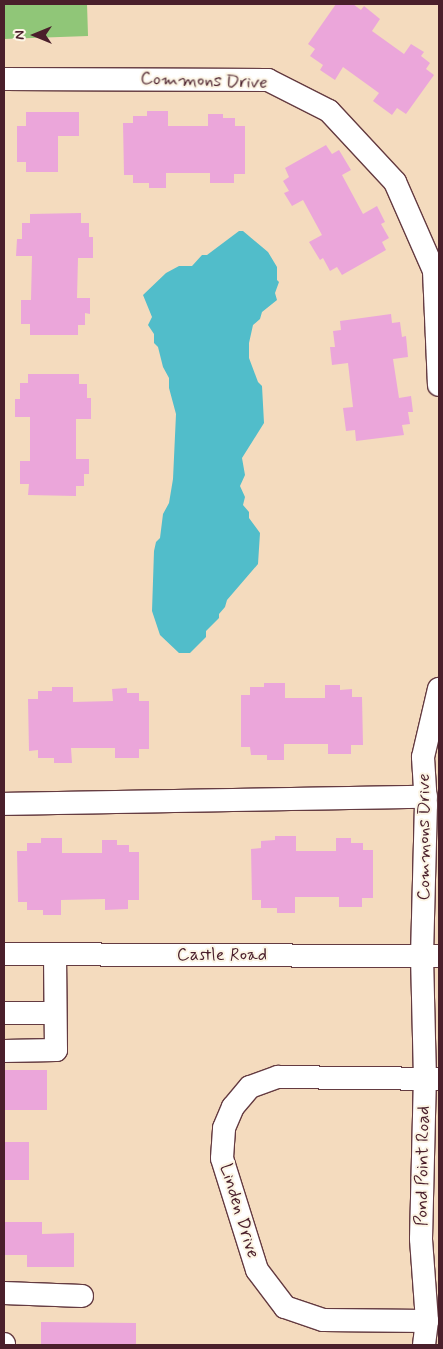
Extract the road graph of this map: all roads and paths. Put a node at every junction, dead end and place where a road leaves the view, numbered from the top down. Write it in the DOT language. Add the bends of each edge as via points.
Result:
graph roads {
  1 [pos="4,79"];
  2 [pos="439,385"];
  3 [pos="439,689"];
  4 [pos="426,796"];
  5 [pos="4,804"];
  6 [pos="4,954"];
  7 [pos="55,954"];
  8 [pos="431,956"];
  9 [pos="55,1013"];
  10 [pos="4,1014"];
  11 [pos="4,1051"];
  12 [pos="432,1079"];
  13 [pos="430,1238"];
  14 [pos="4,1293"];
  15 [pos="82,1296"];
  16 [pos="427,1321"];
  17 [pos="424,1345"];
  1 -- 2 [label="street, Commons Drive" via="268,80 329,111 395,182 434,271"];
  3 -- 4 [label="street, Commons Drive" via="423,757"];
  4 -- 5 [label="street"];
  4 -- 8 [label="street, Commons Drive"];
  6 -- 7 [label="street, Castle Road"];
  7 -- 8 [label="street, Castle Road"];
  7 -- 9 [label="street"];
  8 -- 12 [label="street, Pond Point Road"];
  9 -- 10 [label="street"];
  9 -- 11 [label="street" via="56,1050"];
  12 -- 13 [label="street, Pond Point Road"];
  12 -- 16 [label="street, Linden Drive" via="278,1077 250,1087 233,1107 224,1128 222,1158 257,1270 285,1306 323,1320"];
  13 -- 16 [label="street, Pond Point Road"];
  14 -- 15 [label="street"];
  16 -- 17 [label="street, Pond Point Road"];
}
